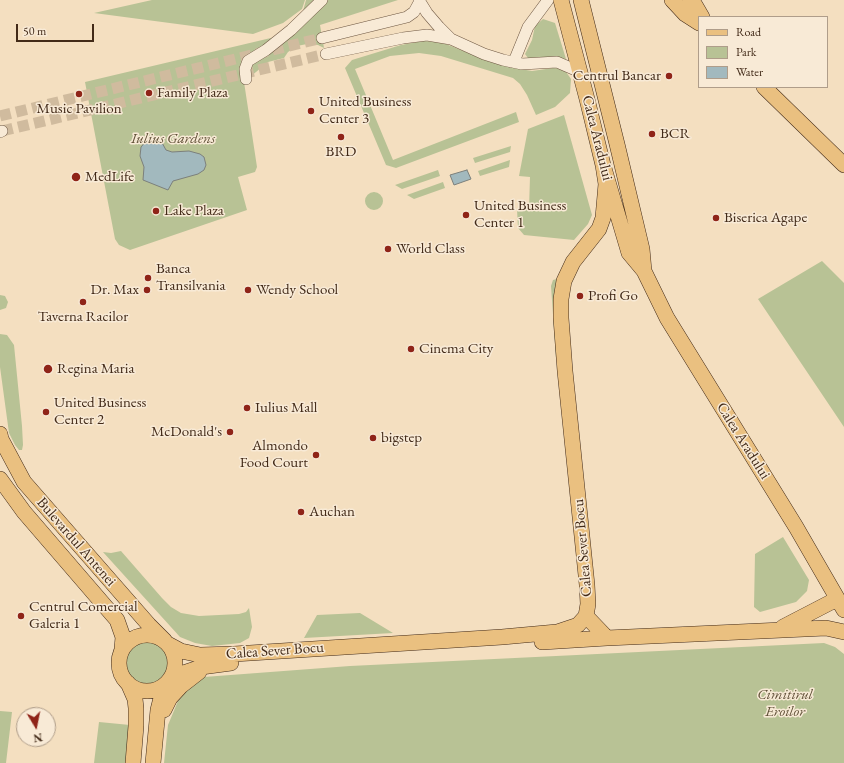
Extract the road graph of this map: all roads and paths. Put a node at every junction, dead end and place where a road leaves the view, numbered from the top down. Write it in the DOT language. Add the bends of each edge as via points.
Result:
graph roads {
  1 [pos="322,0"];
  2 [pos="419,0"];
  3 [pos="548,0"];
  4 [pos="560,0"];
  5 [pos="581,0"];
  6 [pos="672,0"];
  7 [pos="690,0"];
  8 [pos="701,16"];
  9 [pos="698,22"];
  10 [pos="322,38"];
  11 [pos="451,39"];
  12 [pos="326,54"];
  13 [pos="511,62"];
  14 [pos="580,72"];
  15 [pos="246,79"];
  16 [pos="765,88"];
  17 [pos="603,165"];
  18 [pos="844,165"];
  19 [pos="644,271"];
  20 [pos="0,434"];
  21 [pos="0,478"];
  22 [pos="842,602"];
  23 [pos="586,616"];
  24 [pos="773,630"];
  25 [pos="844,632"];
  26 [pos="607,638"];
  27 [pos="167,643"];
  28 [pos="121,652"];
  29 [pos="212,665"];
  30 [pos="170,678"];
  31 [pos="127,683"];
  32 [pos="156,724"];
  33 [pos="133,763"];
  34 [pos="153,763"];
  1 -- 15 [label="street" via="291,30 248,61 245,69"];
  2 -- 10 [label="street" via="414,12 407,18"];
  2 -- 11 [label="street" via="427,13"];
  3 -- 13 [label="street" via="528,27"];
  4 -- 14 [label="main road, Calea Aradului"];
  5 -- 19 [label="main road, Calea Aradului" via="642,249"];
  6 -- 9 [label="main road" via="685,14"];
  7 -- 8 [label="main road"];
  11 -- 12 [label="street" via="418,35"];
  11 -- 13 [label="street"];
  13 -- 14 [label="street" via="557,62"];
  14 -- 17 [label="main road, Calea Aradului"];
  16 -- 18 [label="main road"];
  17 -- 19 [label="main road, Calea Aradului" via="629,253"];
  17 -- 23 [label="main road, Calea Sever Bocu" via="606,184 603,218 599,229 573,262 564,281 561,299 566,378 588,592"];
  19 -- 22 [label="main road, Calea Aradului" via="667,318"];
  20 -- 27 [label="main road, Bulevardul Antenei" via="24,482"];
  21 -- 28 [label="main road, Bulevardul Antenei" via="24,512 116,620 123,637"];
  22 -- 24 [label="main road"];
  23 -- 26 [label="main road"];
  23 -- 27 [label="main road, Calea Sever Bocu" via="578,625 557,632 502,637 200,655 187,653"];
  24 -- 25 [label="main road, Calea Sever Bocu" via="826,628"];
  24 -- 26 [label="main road, Calea Sever Bocu"];
  26 -- 29 [label="main road, Calea Sever Bocu"];
  27 -- 28 [label="main road" via="151,635 141,635 128,642"];
  27 -- 30 [label="main road" via="175,660"];
  28 -- 31 [label="main road" via="120,671"];
  29 -- 30 [label="main road, Calea Sever Bocu" via="189,670"];
  29 -- 32 [label="main road" via="180,686 170,698"];
  30 -- 31 [label="main road" via="163,686 150,690 140,690"];
  30 -- 32 [label="main road" via="161,698"];
  31 -- 33 [label="main road" via="135,698 136,708"];
  32 -- 34 [label="main road"];
}
